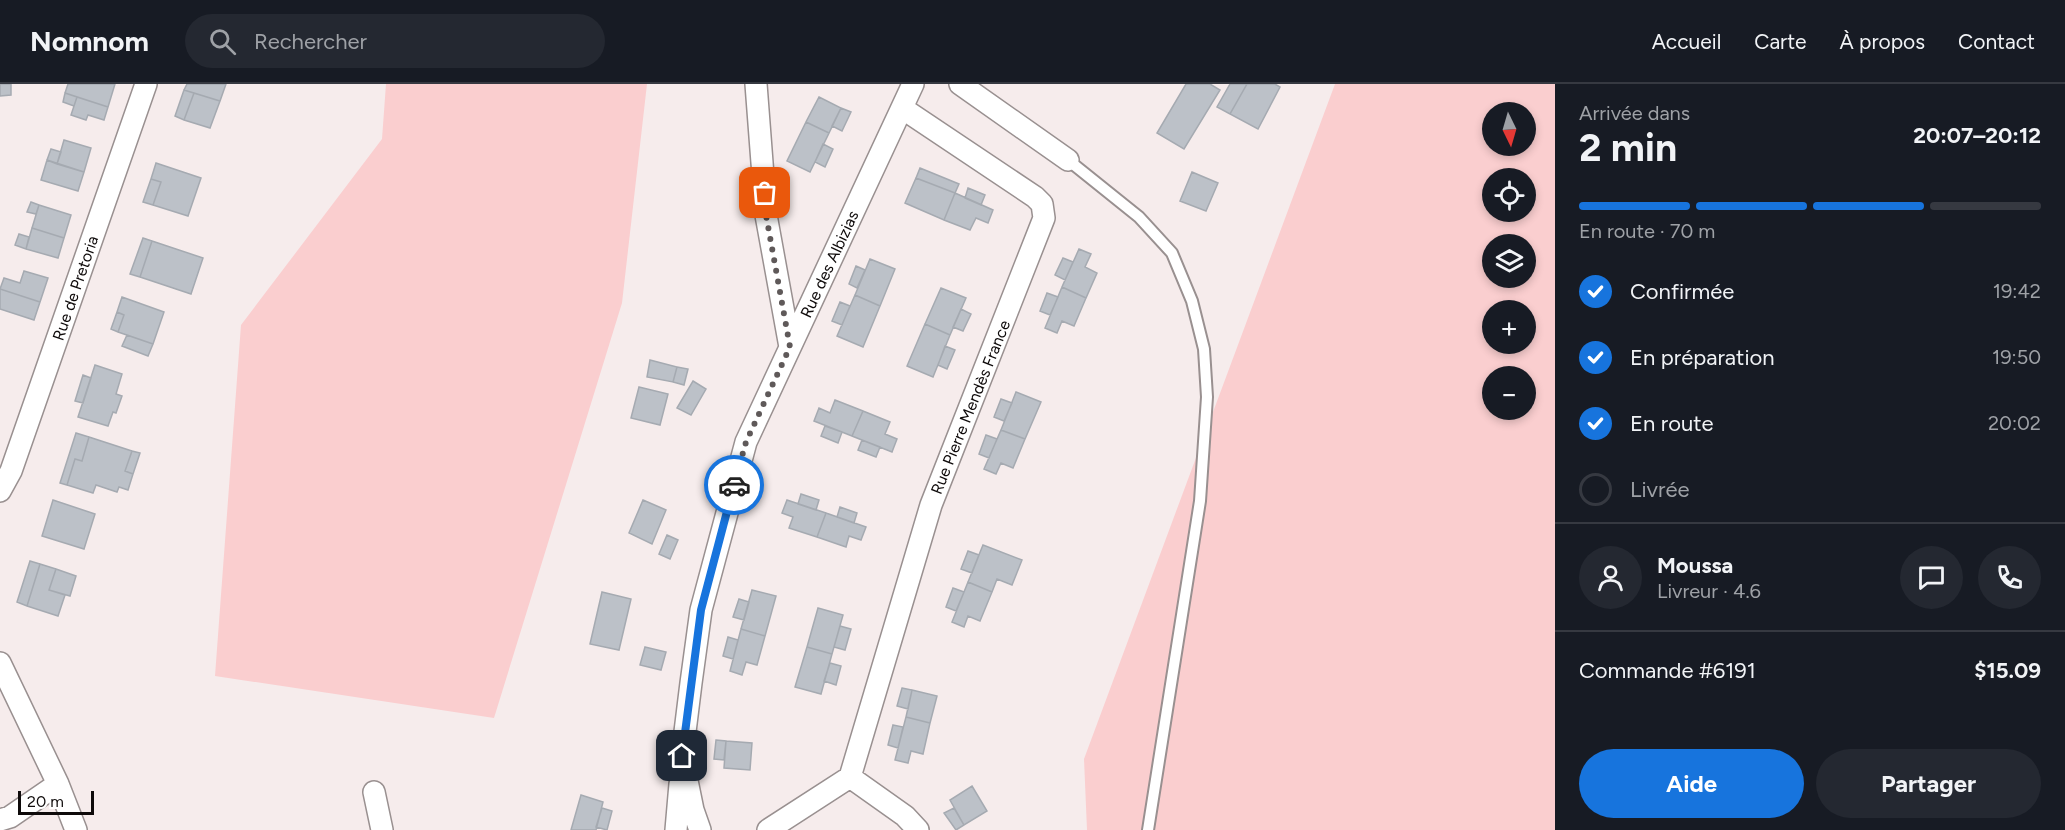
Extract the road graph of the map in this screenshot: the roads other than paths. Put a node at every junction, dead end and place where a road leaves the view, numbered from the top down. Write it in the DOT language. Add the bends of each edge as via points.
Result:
graph roads {
  1 [pos="146,84"];
  2 [pos="756,84"];
  3 [pos="913,84"];
  4 [pos="960,84"];
  5 [pos="902,108"];
  6 [pos="1068,160"];
  7 [pos="790,347"];
  8 [pos="0,491"];
  9 [pos="0,663"];
  10 [pos="682,756"];
  11 [pos="850,777"];
  12 [pos="57,784"];
  13 [pos="374,792"];
  14 [pos="0,820"];
  15 [pos="76,830"];
  16 [pos="382,830"];
  17 [pos="676,830"];
  18 [pos="700,830"];
  19 [pos="768,830"];
  20 [pos="918,830"];
  21 [pos="1148,830"];
  1 -- 8 [label="street, Rue de Pretoria"];
  2 -- 7 [label="street" via="766,215"];
  3 -- 5 [label="street, Rue des Albizias"];
  4 -- 6 [label="street"];
  5 -- 7 [label="street, Rue des Albizias"];
  5 -- 11 [label="street, Rue Pierre Mendès France" via="1035,197 1042,204 1044,218 931,505"];
  6 -- 21 [label="lane" via="1139,217 1172,253 1192,301 1204,349 1207,397 1200,501"];
  7 -- 10 [label="street, Rue des Albizias" via="746,442 701,610"];
  9 -- 12 [label="street"];
  10 -- 17 [label="street"];
  10 -- 18 [label="street, Rue des Albizias"];
  11 -- 19 [label="street"];
  11 -- 20 [label="street" via="906,816"];
  12 -- 14 [label="street"];
  12 -- 15 [label="street"];
  13 -- 16 [label="street"];
}
